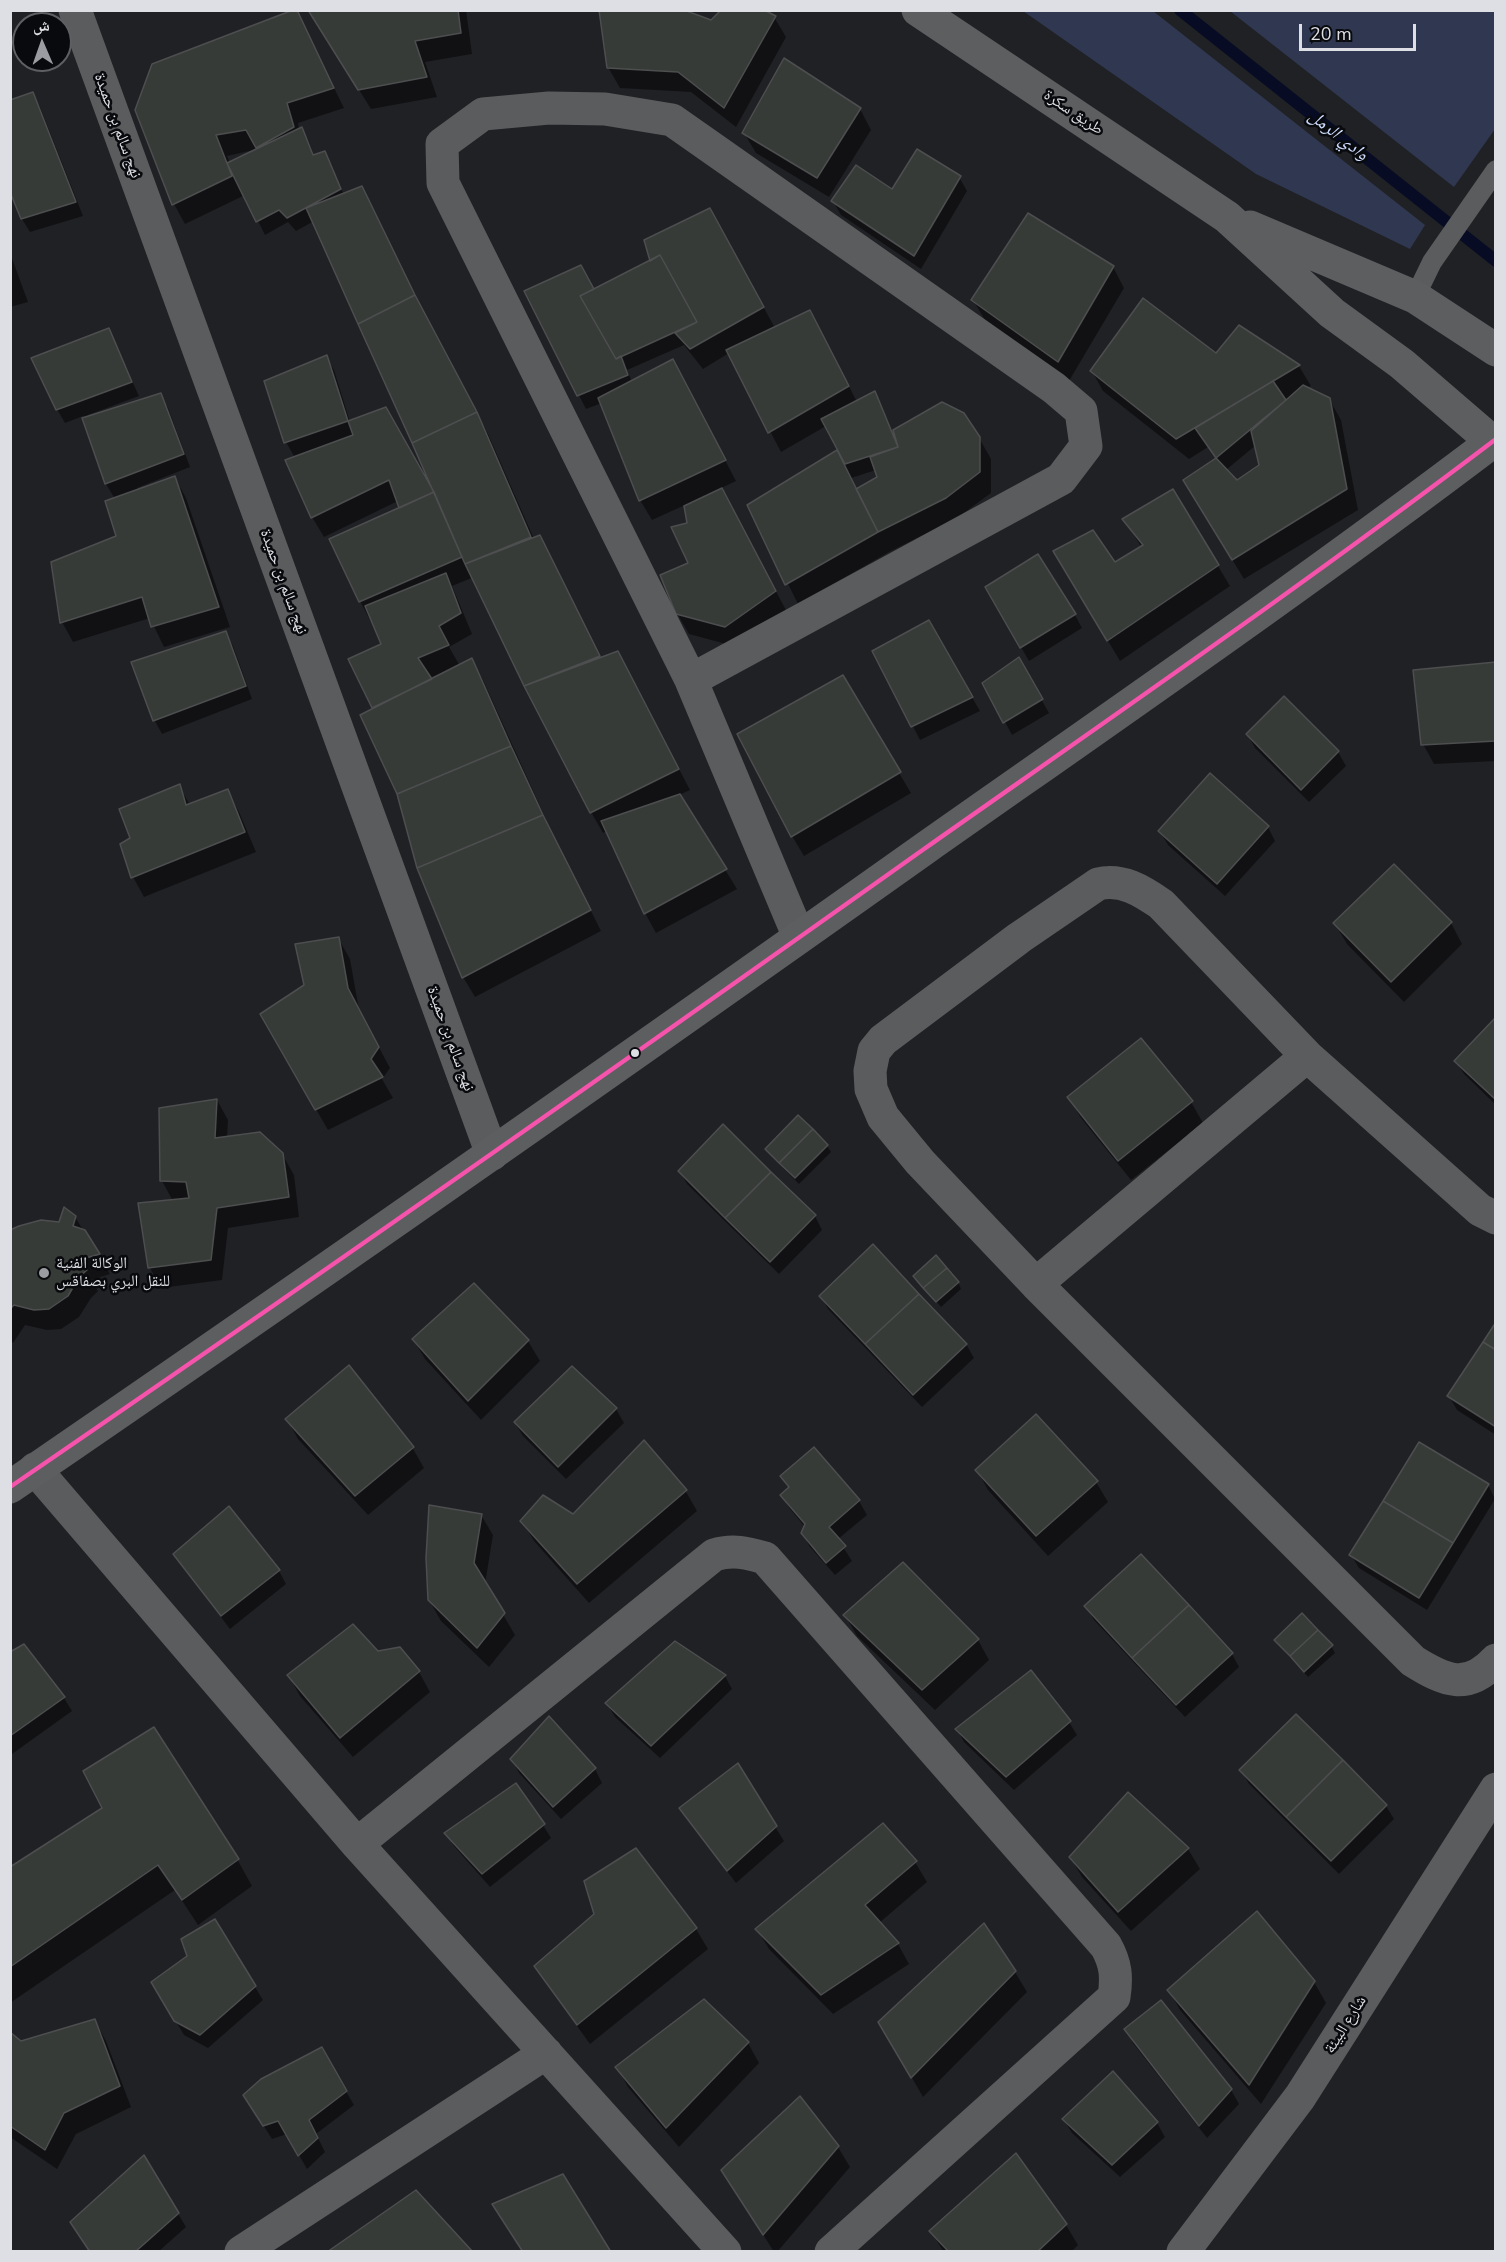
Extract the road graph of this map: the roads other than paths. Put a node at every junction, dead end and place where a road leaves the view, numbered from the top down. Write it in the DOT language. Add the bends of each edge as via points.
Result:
graph roads {
  1 [pos="75,10"];
  2 [pos="918,10"];
  3 [pos="1496,170"];
  4 [pos="1227,217"];
  5 [pos="1415,297"];
  6 [pos="1496,350"];
  7 [pos="1494,442"];
  8 [pos="691,680"];
  9 [pos="799,938"];
  10 [pos="1307,1056"];
  11 [pos="492,1154"];
  12 [pos="1496,1218"];
  13 [pos="1036,1284"];
  14 [pos="19,1476"];
  15 [pos="1496,1660"];
  16 [pos="1496,1789"];
  17 [pos="357,1844"];
  18 [pos="546,2053"];
  19 [pos="241,2252"];
  20 [pos="725,2252"];
  21 [pos="831,2252"];
  22 [pos="1183,2252"];
  1 -- 11 [label="street, نهج سالم بن حميدة"];
  2 -- 4 [label="main road, طريق سكرة"];
  3 -- 5 [label="lane" via="1432,262"];
  4 -- 5 [label="main road"];
  4 -- 7 [label="main road" via="1332,313 1402,364"];
  5 -- 6 [label="main road"];
  7 -- 9 [label="main road"];
  8 -- 8 [label="street" via="1061,479 1086,446 1081,411 1054,388 672,120 605,110 549,108 483,114 442,144 443,183"];
  8 -- 9 [label="street"];
  9 -- 11 [label="main road"];
  10 -- 12 [label="street" via="1480,1209"];
  10 -- 13 [label="street"];
  10 -- 13 [label="street" via="1161,904 1141,891 1107,882 1098,884 1019,938 883,1040 874,1051 870,1071 871,1089 883,1118"];
  11 -- 14 [label="main road"];
  13 -- 15 [label="street" via="1413,1661 1456,1681 1476,1676"];
  14 -- 17 [label="street"];
  16 -- 22 [label="street, شارع البيئة" via="1300,2097"];
  17 -- 18 [label="street"];
  17 -- 21 [label="street" via="714,1555 745,1552 765,1558 1106,1947 1114,1962 1116,1980 1114,1997"];
  18 -- 19 [label="street"];
  18 -- 20 [label="street"];
}
